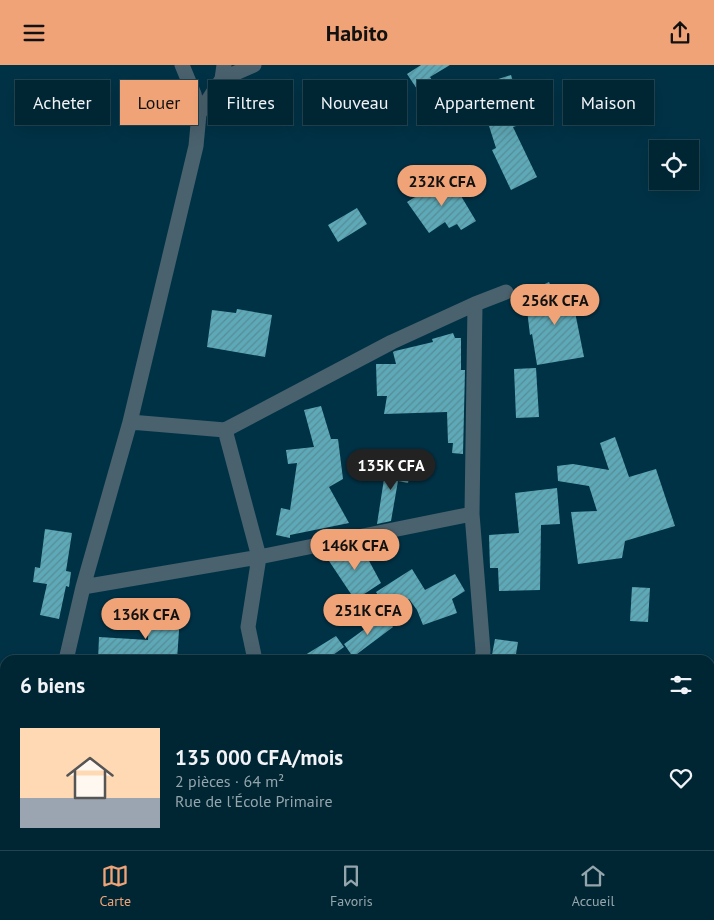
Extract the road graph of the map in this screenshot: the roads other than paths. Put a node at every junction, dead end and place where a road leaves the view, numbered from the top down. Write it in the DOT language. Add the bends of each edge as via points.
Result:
graph roads {
  1 [pos="182,65"];
  2 [pos="254,65"];
  3 [pos="223,72"];
  4 [pos="199,114"];
  5 [pos="506,292"];
  6 [pos="475,304"];
  7 [pos="130,422"];
  8 [pos="225,430"];
  9 [pos="472,514"];
  10 [pos="259,557"];
  11 [pos="83,587"];
  12 [pos="67,655"];
  13 [pos="254,655"];
  14 [pos="483,655"];
  1 -- 4 [label="street"];
  2 -- 3 [label="street"];
  3 -- 4 [label="street"];
  4 -- 7 [label="street" via="196,147"];
  5 -- 6 [label="street"];
  6 -- 8 [label="street" via="392,342"];
  6 -- 9 [label="street"];
  7 -- 8 [label="street"];
  7 -- 11 [label="street"];
  8 -- 10 [label="street"];
  9 -- 10 [label="street"];
  9 -- 14 [label="street"];
  10 -- 11 [label="street"];
  10 -- 13 [label="street" via="248,627"];
  11 -- 12 [label="street"];
}
